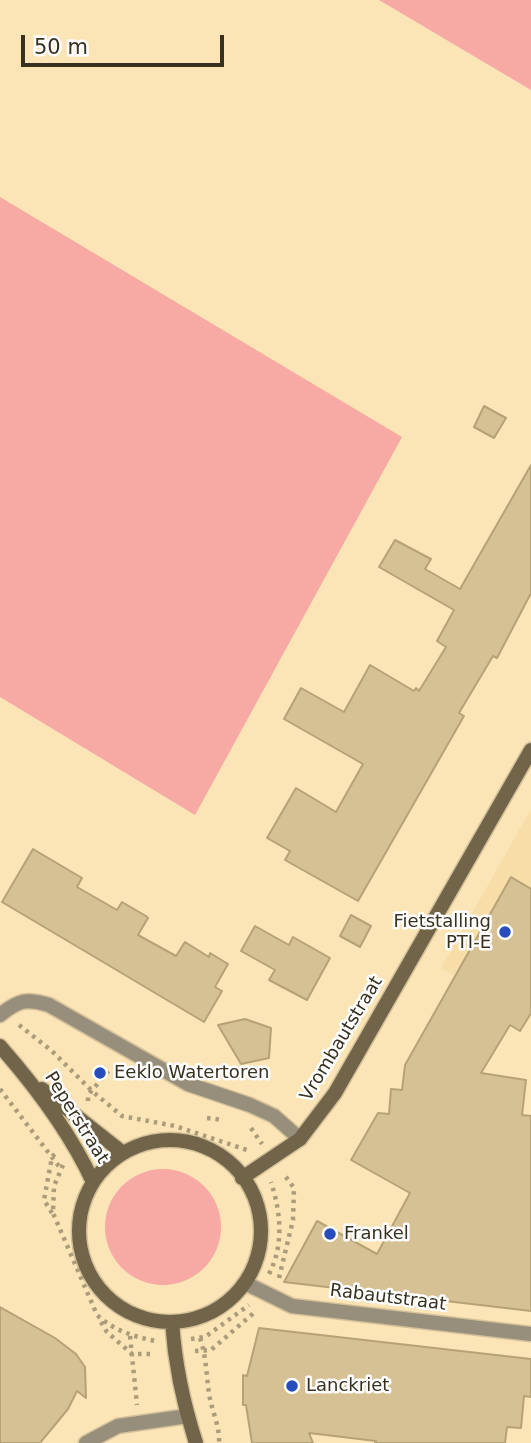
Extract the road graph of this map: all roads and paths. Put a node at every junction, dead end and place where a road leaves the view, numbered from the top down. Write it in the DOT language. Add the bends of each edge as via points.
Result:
graph roads {
  1 [pos="531,750"];
  2 [pos="2,1014"];
  3 [pos="0,1046"];
  4 [pos="110,1069"];
  5 [pos="26,1075"];
  6 [pos="0,1088"];
  7 [pos="90,1093"];
  8 [pos="207,1118"];
  9 [pos="234,1121"];
  10 [pos="247,1123"];
  11 [pos="71,1138"];
  12 [pos="300,1139"];
  13 [pos="123,1153"];
  14 [pos="52,1157"];
  15 [pos="267,1162"];
  16 [pos="242,1178"];
  17 [pos="93,1182"];
  18 [pos="53,1213"];
  19 [pos="245,1283"];
  20 [pos="265,1293"];
  21 [pos="97,1315"];
  22 [pos="172,1322"];
  23 [pos="531,1334"];
  24 [pos="204,1350"];
  25 [pos="174,1353"];
  26 [pos="132,1354"];
  27 [pos="188,1416"];
  28 [pos="139,1424"];
  29 [pos="86,1443"];
  30 [pos="196,1443"];
  31 [pos="219,1443"];
  1 -- 12 [label="main road, Vrombautstraat" via="335,1093"];
  2 -- 7 [label="path" via="52,1051"];
  2 -- 12 [label="street" via="29,999 49,1005 188,1084 274,1116"];
  3 -- 5 [label="main road, Peperstraat"];
  4 -- 7 [label="path"];
  5 -- 11 [label="main road, Peperstraat"];
  5 -- 13 [label="main road, Peperstraat"];
  6 -- 14 [label="path"];
  7 -- 15 [label="path" via="122,1115 244,1148"];
  8 -- 9 [label="path"];
  10 -- 15 [label="path"];
  11 -- 14 [label="path"];
  11 -- 17 [label="main road, Peperstraat"];
  12 -- 15 [label="main road, Vrombautstraat"];
  13 -- 16 [label="main road" via="139,1145 188,1142 217,1153"];
  13 -- 17 [label="main road"];
  14 -- 18 [label="path" via="44,1200"];
  14 -- 18 [label="path" via="61,1170 54,1186"];
  15 -- 16 [label="main road, Vrombautstraat"];
  15 -- 20 [label="path" via="279,1208 277,1257"];
  15 -- 20 [label="path" via="294,1188 293,1220 279,1280"];
  16 -- 19 [label="main road" via="257,1201 261,1231 258,1254"];
  17 -- 22 [label="main road" via="79,1223 82,1255 98,1288 122,1309 149,1320"];
  18 -- 21 [label="path"];
  19 -- 20 [label="street, Rabautstraat"];
  19 -- 22 [label="main road" via="217,1309 193,1320"];
  20 -- 23 [label="street, Rabautstraat" via="292,1306"];
  20 -- 24 [label="path" via="258,1310 211,1350"];
  20 -- 24 [label="path" via="200,1338"];
  21 -- 26 [label="path" via="107,1332"];
  21 -- 26 [label="path" via="130,1336"];
  22 -- 25 [label="main road"];
  24 -- 25 [label="path"];
  24 -- 31 [label="path"];
  25 -- 26 [label="path"];
  25 -- 27 [label="main road"];
  26 -- 28 [label="path"];
  27 -- 28 [label="street"];
  27 -- 30 [label="main road"];
  28 -- 29 [label="street" via="118,1426"];
}
